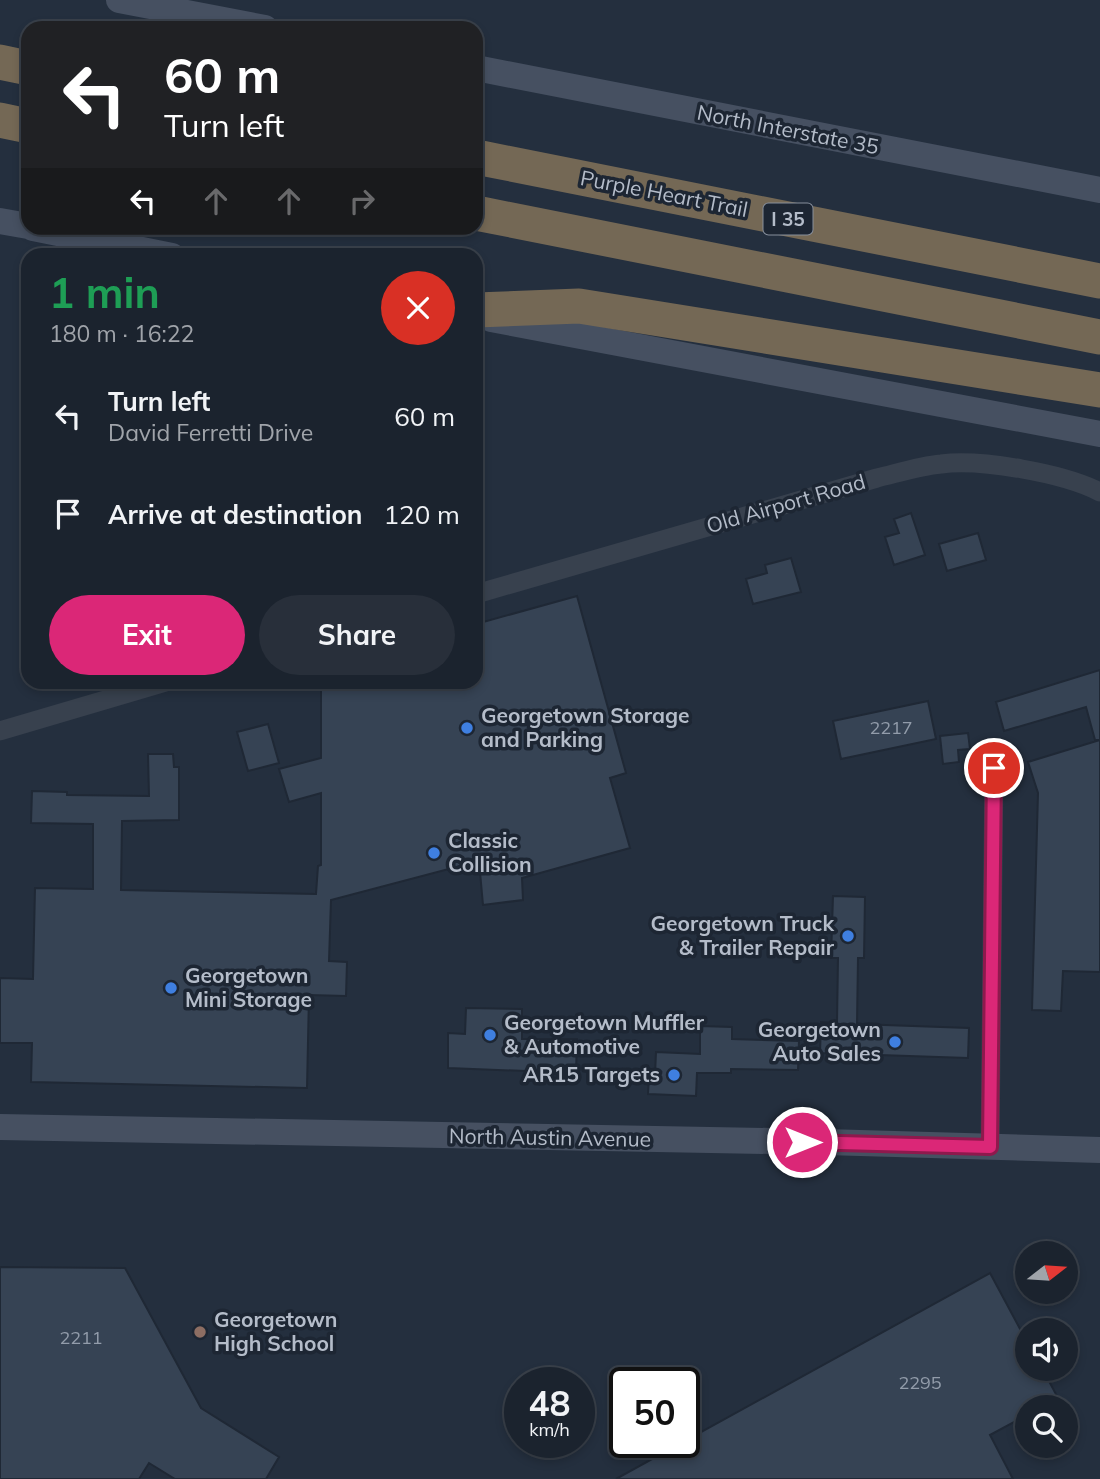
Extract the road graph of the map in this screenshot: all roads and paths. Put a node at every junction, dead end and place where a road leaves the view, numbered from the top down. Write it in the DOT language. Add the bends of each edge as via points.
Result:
graph roads {
  1 [pos="119,0"];
  2 [pos="228,21"];
  3 [pos="0,62"];
  4 [pos="21,66"];
  5 [pos="483,69"];
  6 [pos="0,120"];
  7 [pos="21,124"];
  8 [pos="483,158"];
  9 [pos="1100,190"];
  10 [pos="483,215"];
  11 [pos="0,221"];
  12 [pos="21,225"];
  13 [pos="70,235"];
  14 [pos="133,248"];
  15 [pos="1100,281"];
  16 [pos="483,310"];
  17 [pos="483,318"];
  18 [pos="1100,337"];
  19 [pos="1100,390"];
  20 [pos="1100,434"];
  21 [pos="1100,492"];
  22 [pos="483,592"];
  23 [pos="142,689"];
  24 [pos="0,731"];
  25 [pos="994,768"];
  26 [pos="0,1127"];
  27 [pos="990,1147"];
  28 [pos="1100,1150"];
  1 -- 2 [label="main road"];
  3 -- 4 [label="highway"];
  5 -- 9 [label="main road, North Interstate 35"];
  6 -- 7 [label="highway"];
  8 -- 15 [label="highway, Purple Heart Trail / I 35"];
  10 -- 18 [label="highway"];
  11 -- 12 [label="main road"];
  13 -- 14 [label="main road"];
  16 -- 19 [label="highway" via="579,306"];
  17 -- 20 [label="main road"];
  21 -- 22 [label="street, Old Airport Road" via="1080,482 990,464 942,463"];
  23 -- 24 [label="street"];
  25 -- 27 [label="street"];
  26 -- 27 [label="main road, North Austin Avenue"];
  27 -- 28 [label="main road, North Austin Avenue"];
}
